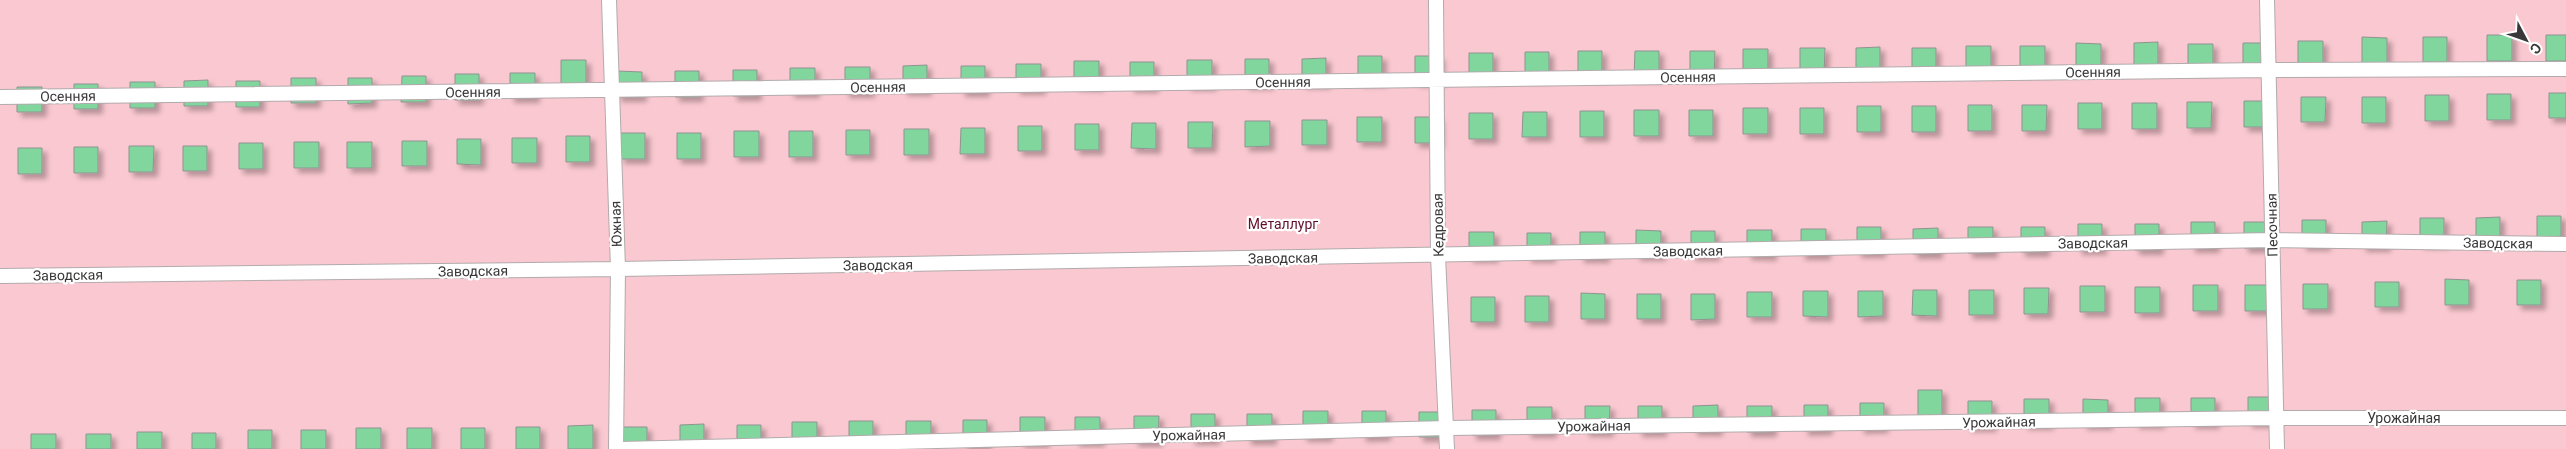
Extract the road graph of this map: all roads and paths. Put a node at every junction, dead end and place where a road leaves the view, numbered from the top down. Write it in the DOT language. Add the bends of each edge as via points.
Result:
graph roads {
  1 [pos="609,0"];
  2 [pos="1436,0"];
  3 [pos="2267,0"];
  4 [pos="2268,70"];
  5 [pos="2566,70"];
  6 [pos="1436,80"];
  7 [pos="611,90"];
  8 [pos="0,97"];
  9 [pos="2272,240"];
  10 [pos="2566,244"];
  11 [pos="1438,256"];
  12 [pos="618,269"];
  13 [pos="0,276"];
  14 [pos="2276,418"];
  15 [pos="2566,418"];
  16 [pos="1447,428"];
  17 [pos="616,449"];
  18 [pos="622,449"];
  19 [pos="1447,449"];
  20 [pos="2276,449"];
  1 -- 7 [label="street, Южная"];
  2 -- 6 [label="street, Кедровая"];
  3 -- 4 [label="street, Песочная"];
  4 -- 5 [label="street, Осенняя"];
  4 -- 6 [label="street, Осенняя"];
  4 -- 9 [label="street, Песочная"];
  6 -- 7 [label="street, Осенняя"];
  6 -- 11 [label="street, Кедровая"];
  7 -- 8 [label="street, Осенняя"];
  7 -- 12 [label="street, Южная"];
  9 -- 10 [label="street, Заводская"];
  9 -- 11 [label="street, Заводская"];
  9 -- 14 [label="street, Песочная"];
  11 -- 12 [label="street, Заводская"];
  11 -- 16 [label="street, Кедровая"];
  12 -- 13 [label="street, Заводская"];
  12 -- 17 [label="street, Южная"];
  14 -- 15 [label="street, Урожайная"];
  14 -- 16 [label="street, Урожайная"];
  14 -- 20 [label="street, Песочная"];
  16 -- 18 [label="street, Урожайная"];
  16 -- 19 [label="street, Кедровая"];
}
